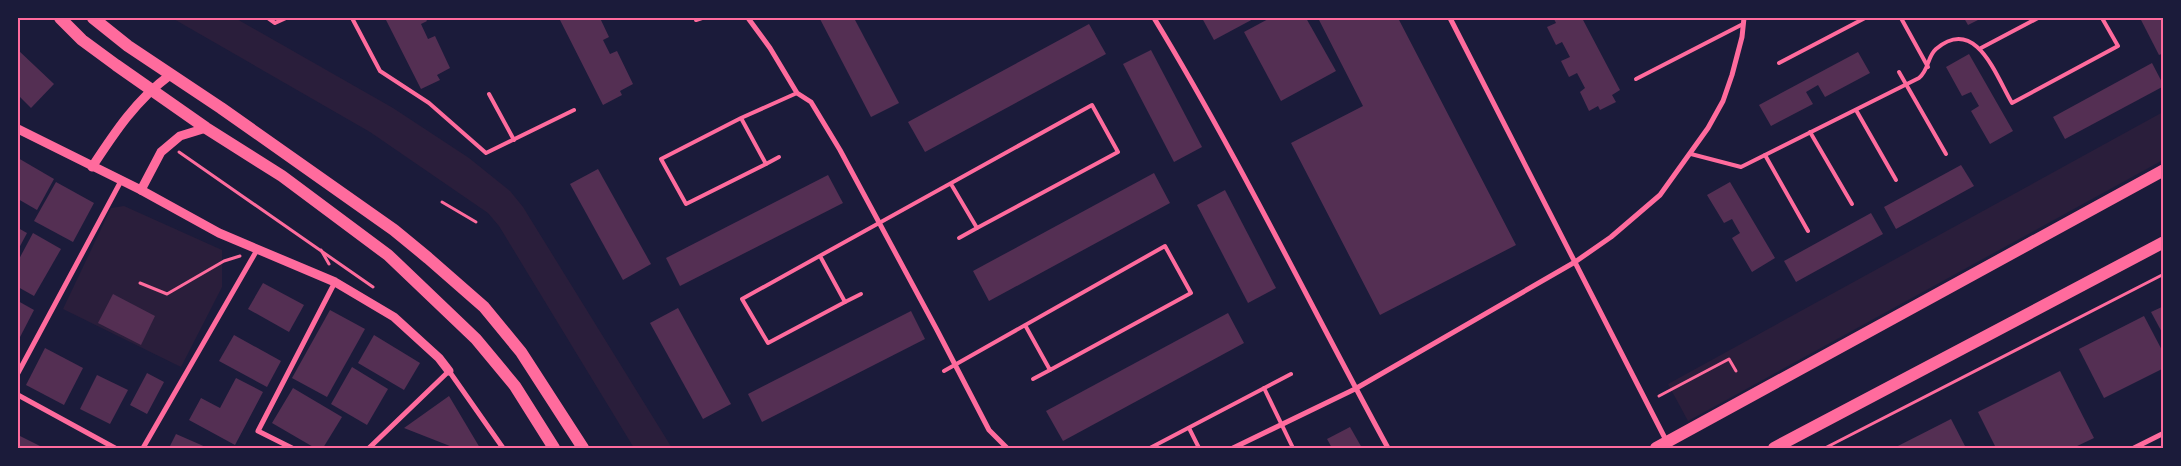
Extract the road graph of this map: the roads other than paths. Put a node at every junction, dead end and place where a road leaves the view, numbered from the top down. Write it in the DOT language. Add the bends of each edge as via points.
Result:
graph roads {
  1 [pos="60,18"];
  2 [pos="93,18"];
  3 [pos="268,18"];
  4 [pos="286,18"];
  5 [pos="352,18"];
  6 [pos="702,18"];
  7 [pos="748,18"];
  8 [pos="1154,18"];
  9 [pos="1450,18"];
  10 [pos="1744,18"];
  11 [pos="1865,18"];
  12 [pos="1901,18"];
  13 [pos="2038,18"];
  14 [pos="2102,18"];
  15 [pos="696,20"];
  16 [pos="1743,24"];
  17 [pos="1980,48"];
  18 [pos="1779,63"];
  19 [pos="1928,67"];
  20 [pos="1899,72"];
  21 [pos="170,75"];
  22 [pos="1636,79"];
  23 [pos="1906,85"];
  24 [pos="150,89"];
  25 [pos="797,93"];
  26 [pos="489,94"];
  27 [pos="574,110"];
  28 [pos="1856,110"];
  29 [pos="741,118"];
  30 [pos="206,128"];
  31 [pos="18,129"];
  32 [pos="1810,132"];
  33 [pos="514,140"];
  34 [pos="1691,154"];
  35 [pos="1946,154"];
  36 [pos="1765,155"];
  37 [pos="779,157"];
  38 [pos="766,164"];
  39 [pos="92,166"];
  40 [pos="2164,170"];
  41 [pos="1896,180"];
  42 [pos="121,181"];
  43 [pos="952,184"];
  44 [pos="141,190"];
  45 [pos="1852,204"];
  46 [pos="880,224"];
  47 [pos="977,228"];
  48 [pos="1808,231"];
  49 [pos="959,238"];
  50 [pos="2164,242"];
  51 [pos="257,250"];
  52 [pos="820,256"];
  53 [pos="1576,262"];
  54 [pos="335,282"];
  55 [pos="860,294"];
  56 [pos="845,302"];
  57 [pos="1025,325"];
  58 [pos="955,365"];
  59 [pos="944,370"];
  60 [pos="1050,370"];
  61 [pos="450,371"];
  62 [pos="18,373"];
  63 [pos="1290,374"];
  64 [pos="1032,379"];
  65 [pos="1264,388"];
  66 [pos="1355,388"];
  67 [pos="18,395"];
  68 [pos="1281,424"];
  69 [pos="1188,428"];
  70 [pos="2164,433"];
  71 [pos="114,448"];
  72 [pos="143,448"];
  73 [pos="292,448"];
  74 [pos="369,448"];
  75 [pos="503,448"];
  76 [pos="554,448"];
  77 [pos="583,448"];
  78 [pos="1007,448"];
  79 [pos="1150,448"];
  80 [pos="1199,448"];
  81 [pos="1233,448"];
  82 [pos="1293,448"];
  83 [pos="1388,448"];
  84 [pos="1656,448"];
  85 [pos="1670,448"];
  86 [pos="1774,448"];
  87 [pos="2134,448"];
  1 -- 24 [label="main road" via="82,40"];
  2 -- 21 [label="main road"];
  3 -- 4 [label="lane" via="275,22"];
  5 -- 33 [label="lane" via="380,71 429,103 486,153"];
  6 -- 15 [label="lane"];
  7 -- 25 [label="street"];
  8 -- 66 [label="street" via="1257,198"];
  9 -- 53 [label="street"];
  10 -- 16 [label="street"];
  11 -- 18 [label="lane"];
  12 -- 19 [label="lane"];
  13 -- 17 [label="lane"];
  14 -- 17 [label="lane" via="2118,46 2012,103"];
  16 -- 22 [label="lane"];
  16 -- 34 [label="street" via="1723,101"];
  17 -- 19 [label="lane" via="1962,38 1951,41 1936,49"];
  19 -- 23 [label="lane" via="1924,74"];
  20 -- 23 [label="lane"];
  21 -- 24 [label="street"];
  21 -- 77 [label="main road" via="394,230 484,307 521,352"];
  23 -- 28 [label="lane"];
  23 -- 35 [label="lane"];
  24 -- 30 [label="main road"];
  24 -- 39 [label="street" via="127,115"];
  25 -- 29 [label="lane"];
  25 -- 46 [label="street" via="811,102"];
  26 -- 33 [label="lane"];
  27 -- 33 [label="lane"];
  28 -- 32 [label="lane"];
  28 -- 41 [label="lane"];
  29 -- 38 [label="lane"];
  29 -- 38 [label="lane" via="661,159 686,204"];
  30 -- 44 [label="street" via="180,136 168,145"];
  30 -- 76 [label="main road" via="282,176 388,255 476,339 515,386"];
  31 -- 39 [label="street"];
  32 -- 36 [label="lane"];
  32 -- 45 [label="lane"];
  34 -- 36 [label="lane" via="1741,167"];
  34 -- 53 [label="street" via="1660,195 1611,238"];
  36 -- 48 [label="lane"];
  37 -- 38 [label="lane"];
  39 -- 42 [label="street"];
  40 -- 84 [label="main road"];
  42 -- 44 [label="street"];
  42 -- 62 [label="street"];
  43 -- 46 [label="lane"];
  43 -- 47 [label="lane"];
  43 -- 47 [label="lane" via="1092,105 1118,152"];
  44 -- 51 [label="street"];
  46 -- 52 [label="lane"];
  46 -- 58 [label="street"];
  47 -- 49 [label="lane"];
  50 -- 86 [label="main road"];
  51 -- 54 [label="street"];
  51 -- 72 [label="street"];
  52 -- 56 [label="lane"];
  52 -- 56 [label="lane" via="742,299 768,343"];
  53 -- 66 [label="street"];
  53 -- 85 [label="street"];
  54 -- 61 [label="street" via="394,317"];
  54 -- 73 [label="street" via="258,431"];
  55 -- 56 [label="lane"];
  57 -- 58 [label="lane"];
  57 -- 60 [label="lane"];
  57 -- 60 [label="lane" via="1165,246 1191,294"];
  58 -- 59 [label="lane"];
  58 -- 78 [label="street" via="989,430"];
  60 -- 64 [label="lane"];
  61 -- 74 [label="street"];
  61 -- 75 [label="street"];
  63 -- 65 [label="lane"];
  65 -- 68 [label="lane"];
  65 -- 69 [label="lane"];
  66 -- 68 [label="street"];
  66 -- 83 [label="street"];
  67 -- 71 [label="street"];
  68 -- 81 [label="street"];
  68 -- 82 [label="lane"];
  69 -- 79 [label="lane"];
  69 -- 80 [label="lane"];
  70 -- 87 [label="street"];
}
